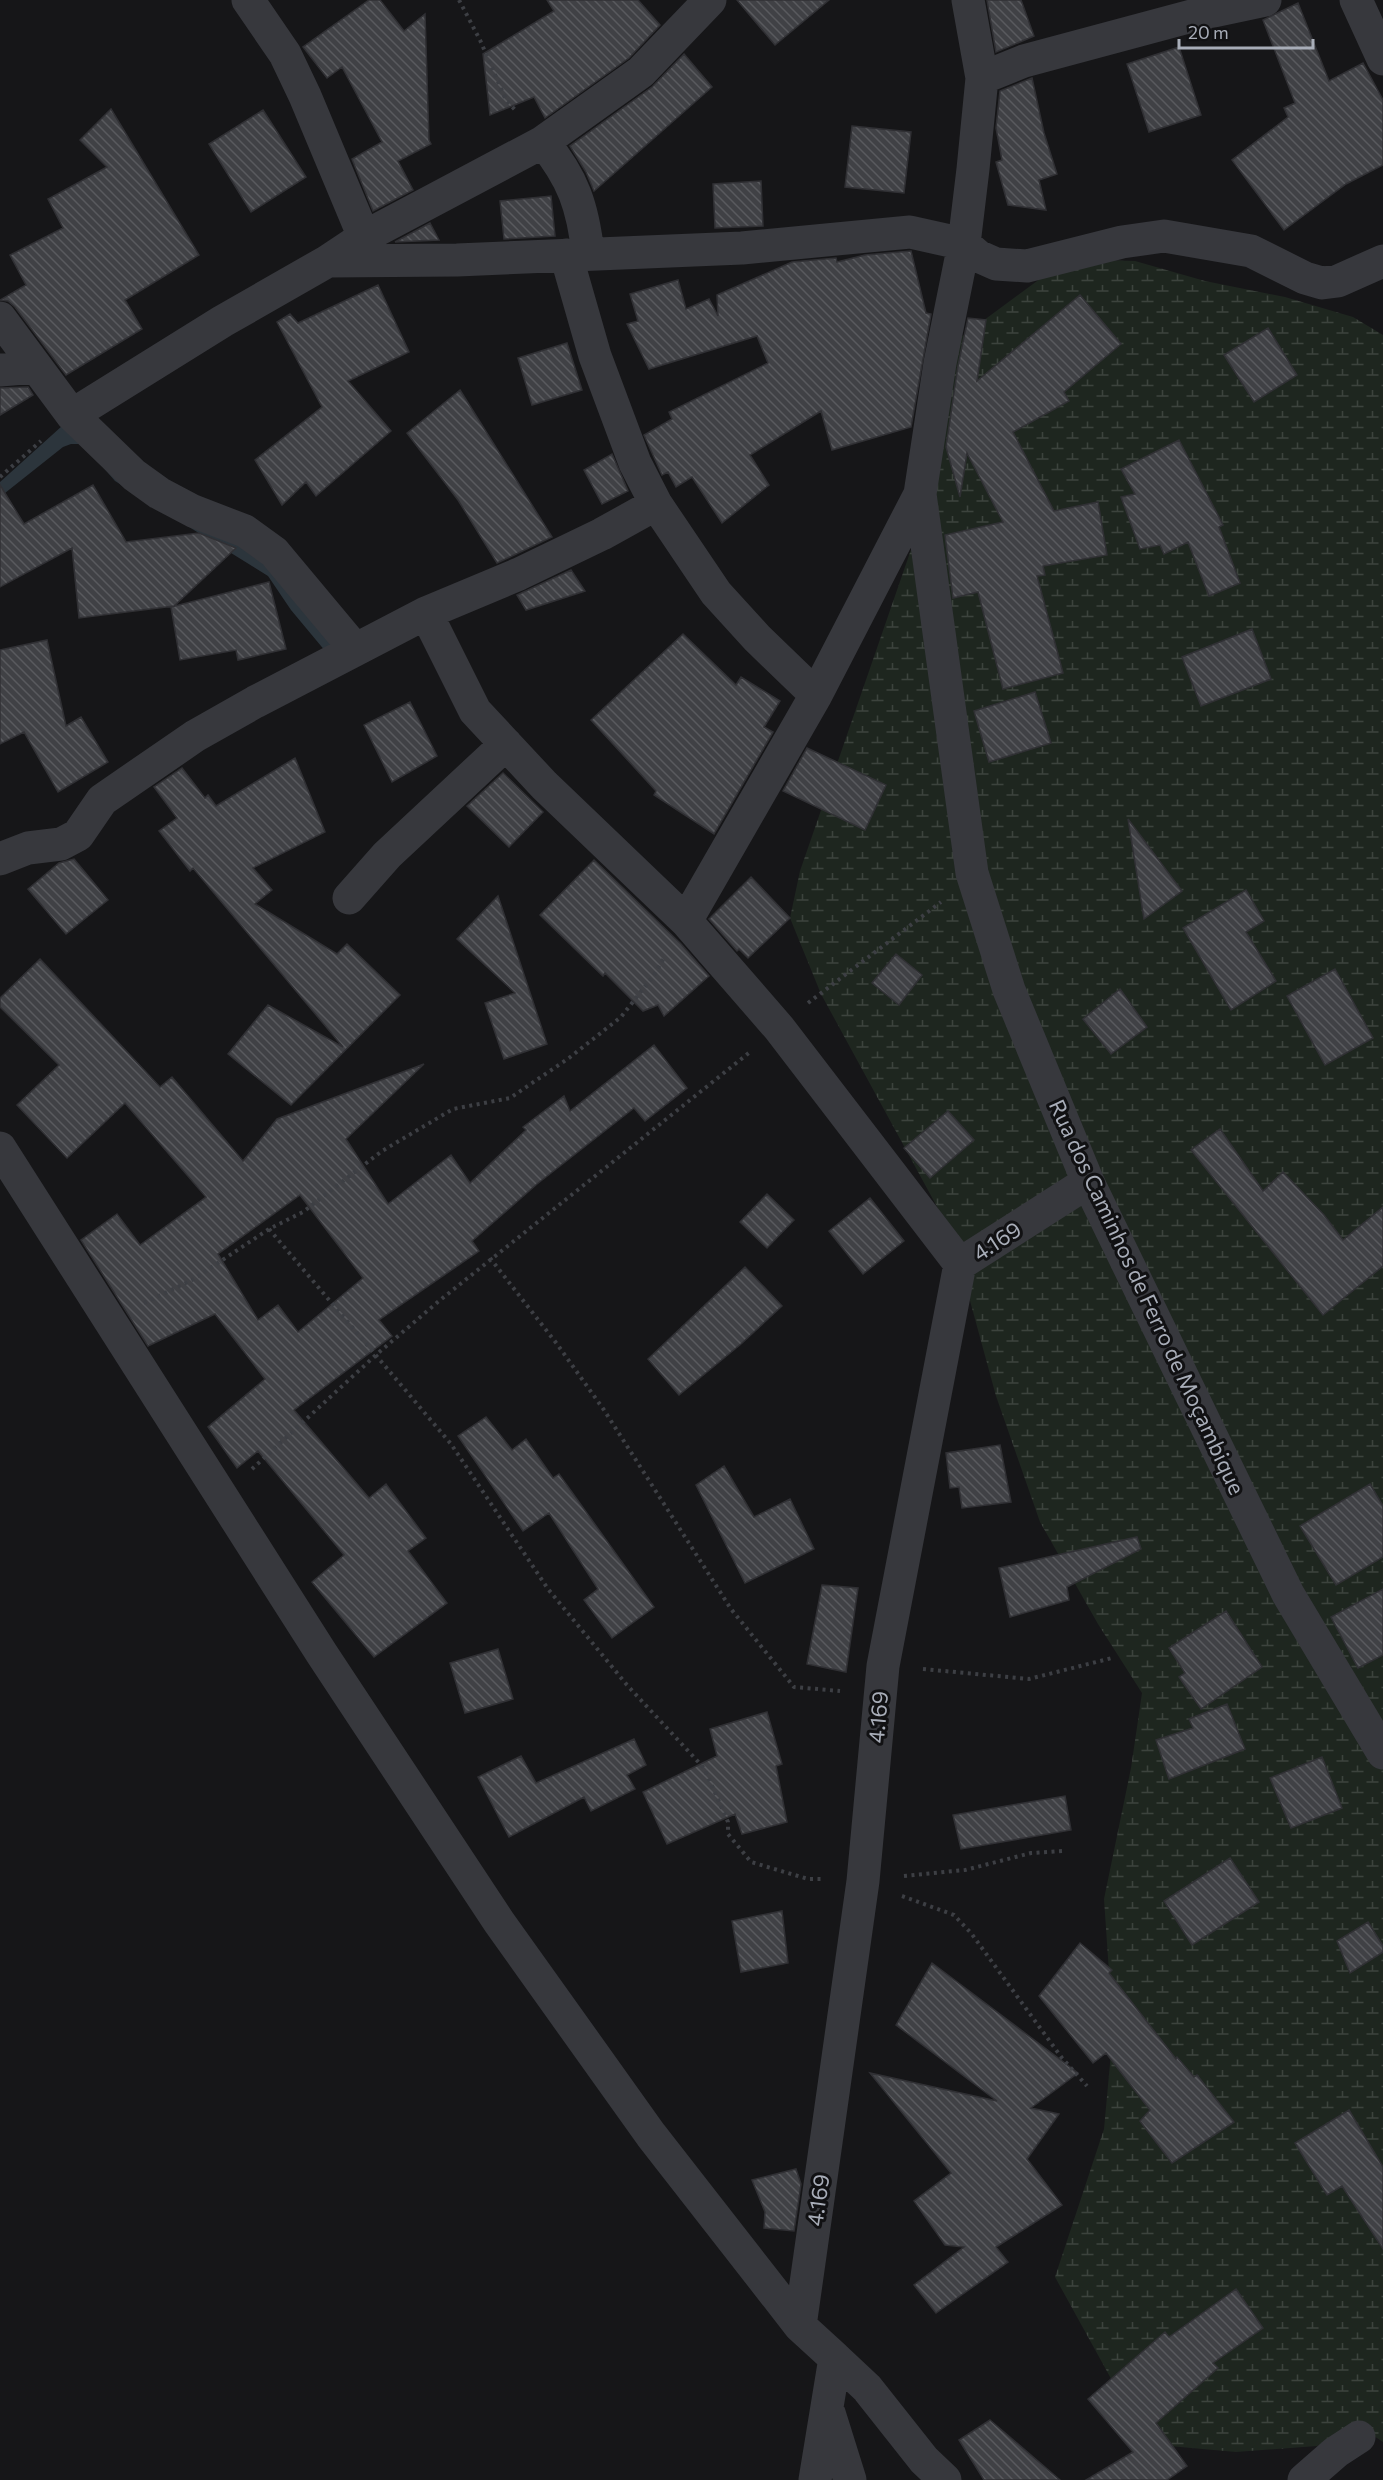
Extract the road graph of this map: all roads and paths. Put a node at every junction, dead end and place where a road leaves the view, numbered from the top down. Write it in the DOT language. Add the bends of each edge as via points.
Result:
graph roads {
  1 [pos="248,0"];
  2 [pos="459,0"];
  3 [pos="710,0"];
  4 [pos="968,0"];
  5 [pos="1265,0"];
  6 [pos="1356,0"];
  7 [pos="1383,59"];
  8 [pos="982,78"];
  9 [pos="543,142"];
  10 [pos="364,237"];
  11 [pos="964,244"];
  12 [pos="577,255"];
  13 [pos="328,261"];
  14 [pos="1383,261"];
  15 [pos="0,318"];
  16 [pos="36,367"];
  17 [pos="0,370"];
  18 [pos="72,415"];
  19 [pos="0,477"];
  20 [pos="920,494"];
  21 [pos="656,504"];
  22 [pos="426,613"];
  23 [pos="355,649"];
  24 [pos="816,696"];
  25 [pos="506,744"];
  26 [pos="0,859"];
  27 [pos="972,873"];
  28 [pos="349,898"];
  29 [pos="686,921"];
  30 [pos="779,1028"];
  31 [pos="0,1148"];
  32 [pos="1088,1182"];
  33 [pos="269,1229"];
  34 [pos="490,1258"];
  35 [pos="960,1264"];
  36 [pos="109,1320"];
  37 [pos="377,1354"];
  38 [pos="223,1496"];
  39 [pos="1113,1658"];
  40 [pos="883,1666"];
  41 [pos="1383,1754"];
  42 [pos="1063,1851"];
  43 [pos="863,1881"];
  44 [pos="1087,2086"];
  45 [pos="800,2325"];
  46 [pos="835,2358"];
  47 [pos="828,2409"];
  48 [pos="1359,2437"];
  49 [pos="815,2480"];
  50 [pos="850,2480"];
  51 [pos="945,2480"];
  52 [pos="1304,2480"];
  1 -- 10 [label="street" via="285,54"];
  2 -- 9 [label="path" via="506,100"];
  3 -- 9 [label="street" via="641,72"];
  4 -- 8 [label="street, Rua dos Caminhos de Ferro de Moçambique"];
  5 -- 8 [label="street" via="1024,61"];
  6 -- 7 [label="street"];
  8 -- 11 [label="street, Rua dos Caminhos de Ferro de Moçambique"];
  9 -- 10 [label="street"];
  9 -- 12 [label="street" via="563,165 577,194 585,223"];
  10 -- 13 [label="street"];
  11 -- 12 [label="street" via="910,232 742,248"];
  11 -- 14 [label="street" via="996,264 1027,266 1122,242 1164,236 1251,251 1322,283 1338,281"];
  11 -- 20 [label="street, Rua dos Caminhos de Ferro de Moçambique" via="940,363"];
  12 -- 13 [label="street"];
  12 -- 21 [label="street" via="595,356 635,463"];
  13 -- 18 [label="street"];
  15 -- 16 [label="street"];
  16 -- 17 [label="street"];
  16 -- 18 [label="street"];
  18 -- 19 [label="path"];
  18 -- 23 [label="street" via="134,475 159,493 245,531 274,552"];
  20 -- 24 [label="street"];
  20 -- 27 [label="street, Rua dos Caminhos de Ferro de Moçambique"];
  21 -- 22 [label="street" via="519,574"];
  21 -- 24 [label="street" via="716,593"];
  22 -- 23 [label="street"];
  22 -- 25 [label="street" via="475,711"];
  23 -- 26 [label="street" via="195,736 102,800 78,835 61,844 28,848"];
  24 -- 29 [label="street"];
  25 -- 28 [label="street" via="387,855"];
  25 -- 29 [label="street" via="543,785"];
  27 -- 30 [label="path" via="953,893"];
  27 -- 32 [label="street, Rua dos Caminhos de Ferro de Moçambique" via="1009,990"];
  29 -- 30 [label="street"];
  29 -- 33 [label="path" via="654,975 621,1017 569,1058 510,1098 453,1109 382,1150 303,1212"];
  30 -- 34 [label="path"];
  30 -- 35 [label="street"];
  31 -- 36 [label="street"];
  32 -- 35 [label="street, 4.169"];
  32 -- 41 [label="street, Rua dos Caminhos de Ferro de Moçambique" via="1288,1594"];
  33 -- 36 [label="path" via="194,1279"];
  33 -- 37 [label="path"];
  34 -- 37 [label="path"];
  34 -- 40 [label="path" via="604,1410 731,1609 794,1687 856,1693"];
  35 -- 40 [label="street, 4.169"];
  36 -- 38 [label="street"];
  37 -- 38 [label="path"];
  37 -- 43 [label="path" via="452,1444 548,1589 627,1685 704,1768 728,1822 728,1834 751,1862 808,1879"];
  38 -- 45 [label="street" via="499,1922 651,2135"];
  39 -- 40 [label="path" via="1029,1679"];
  40 -- 43 [label="street, 4.169"];
  42 -- 43 [label="path" via="1031,1853 965,1870"];
  43 -- 44 [label="path" via="954,1915"];
  43 -- 45 [label="street, 4.169"];
  45 -- 46 [label="street"];
  46 -- 47 [label="street"];
  46 -- 51 [label="street" via="867,2388 924,2460"];
  47 -- 49 [label="street"];
  47 -- 50 [label="street"];
  48 -- 52 [label="street"];
}
